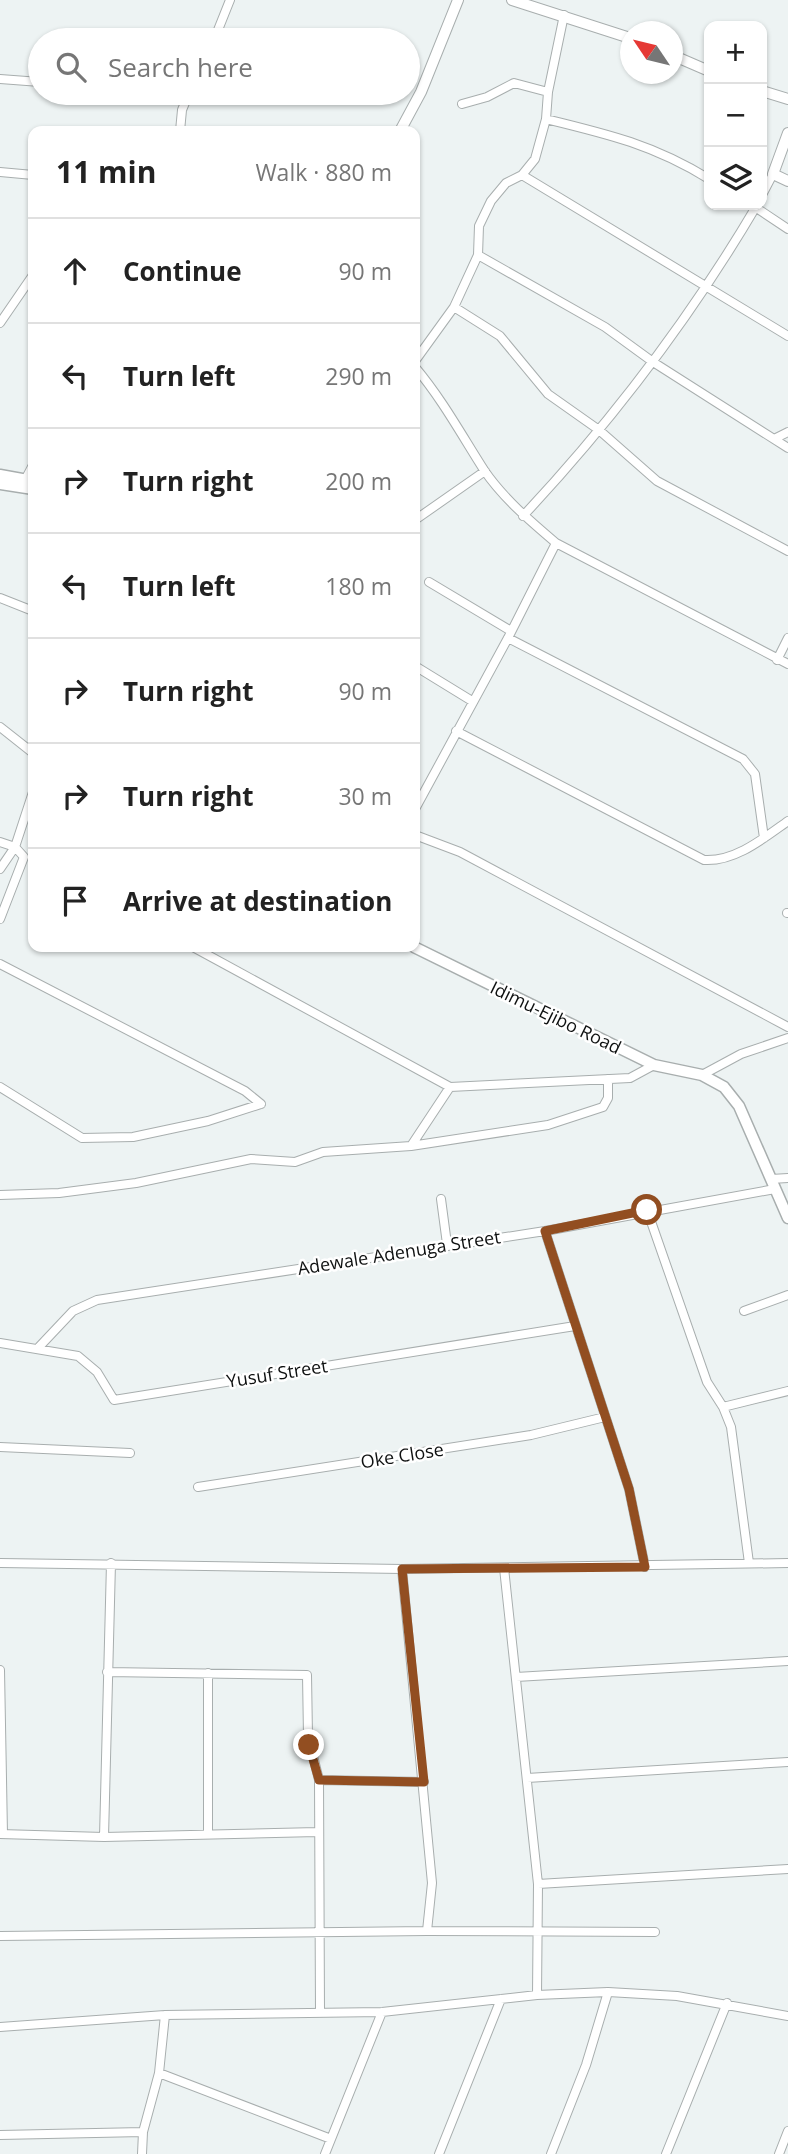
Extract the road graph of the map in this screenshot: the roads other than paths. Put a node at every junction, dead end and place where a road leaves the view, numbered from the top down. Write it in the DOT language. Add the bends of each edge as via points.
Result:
graph roads {
  1 [pos="230,0"];
  2 [pos="458,0"];
  3 [pos="512,0"];
  4 [pos="564,15"];
  5 [pos="219,28"];
  6 [pos="620,34"];
  7 [pos="683,59"];
  8 [pos="704,69"];
  9 [pos="0,79"];
  10 [pos="28,81"];
  11 [pos="548,92"];
  12 [pos="767,93"];
  13 [pos="420,94"];
  14 [pos="788,99"];
  15 [pos="462,104"];
  16 [pos="183,105"];
  17 [pos="414,105"];
  18 [pos="546,119"];
  19 [pos="180,126"];
  20 [pos="403,126"];
  21 [pos="788,133"];
  22 [pos="0,172"];
  23 [pos="772,174"];
  24 [pos="28,175"];
  25 [pos="704,175"];
  26 [pos="522,176"];
  27 [pos="788,181"];
  28 [pos="767,184"];
  29 [pos="752,210"];
  30 [pos="762,210"];
  31 [pos="788,229"];
  32 [pos="478,254"];
  33 [pos="28,282"];
  34 [pos="706,284"];
  35 [pos="454,307"];
  36 [pos="0,323"];
  37 [pos="788,336"];
  38 [pos="420,354"];
  39 [pos="653,362"];
  40 [pos="420,373"];
  41 [pos="599,430"];
  42 [pos="788,432"];
  43 [pos="774,439"];
  44 [pos="788,448"];
  45 [pos="485,471"];
  46 [pos="0,475"];
  47 [pos="28,480"];
  48 [pos="0,484"];
  49 [pos="28,488"];
  50 [pos="420,516"];
  51 [pos="523,516"];
  52 [pos="556,543"];
  53 [pos="788,551"];
  54 [pos="429,582"];
  55 [pos="0,598"];
  56 [pos="28,609"];
  57 [pos="510,635"];
  58 [pos="788,638"];
  59 [pos="777,660"];
  60 [pos="788,664"];
  61 [pos="420,669"];
  62 [pos="472,701"];
  63 [pos="0,727"];
  64 [pos="456,731"];
  65 [pos="28,749"];
  66 [pos="420,799"];
  67 [pos="28,807"];
  68 [pos="788,821"];
  69 [pos="420,837"];
  70 [pos="764,838"];
  71 [pos="0,842"];
  72 [pos="15,847"];
  73 [pos="24,857"];
  74 [pos="28,859"];
  75 [pos="0,869"];
  76 [pos="0,919"];
  77 [pos="420,950"];
  78 [pos="208,952"];
  79 [pos="0,964"];
  80 [pos="788,1027"];
  81 [pos="788,1038"];
  82 [pos="654,1065"];
  83 [pos="702,1075"];
  84 [pos="608,1079"];
  85 [pos="0,1087"];
  86 [pos="450,1087"];
  87 [pos="411,1146"];
  88 [pos="788,1178"];
  89 [pos="773,1184"];
  90 [pos="0,1195"];
  91 [pos="441,1199"];
  92 [pos="647,1210"];
  93 [pos="788,1218"];
  94 [pos="545,1231"];
  95 [pos="447,1244"];
  96 [pos="788,1295"];
  97 [pos="744,1311"];
  98 [pos="575,1326"];
  99 [pos="0,1343"];
  100 [pos="39,1347"];
  101 [pos="788,1391"];
  102 [pos="723,1407"];
  103 [pos="605,1417"];
  104 [pos="0,1447"];
  105 [pos="130,1453"];
  106 [pos="198,1488"];
  107 [pos="0,1563"];
  108 [pos="111,1563"];
  109 [pos="749,1563"];
  110 [pos="788,1563"];
  111 [pos="645,1567"];
  112 [pos="504,1568"];
  113 [pos="402,1569"];
  114 [pos="788,1661"];
  115 [pos="0,1670"];
  116 [pos="107,1672"];
  117 [pos="208,1673"];
  118 [pos="516,1677"];
  119 [pos="788,1762"];
  120 [pos="527,1778"];
  121 [pos="319,1780"];
  122 [pos="424,1782"];
  123 [pos="317,1832"];
  124 [pos="208,1833"];
  125 [pos="2,1834"];
  126 [pos="104,1837"];
  127 [pos="788,1869"];
  128 [pos="538,1884"];
  129 [pos="537,1930"];
  130 [pos="427,1931"];
  131 [pos="317,1932"];
  132 [pos="654,1932"];
  133 [pos="0,1936"];
  134 [pos="608,1992"];
  135 [pos="537,1995"];
  136 [pos="501,1999"];
  137 [pos="727,2003"];
  138 [pos="382,2012"];
  139 [pos="320,2013"];
  140 [pos="165,2015"];
  141 [pos="788,2016"];
  142 [pos="0,2027"];
  143 [pos="159,2073"];
  144 [pos="788,2131"];
  145 [pos="143,2132"];
  146 [pos="0,2135"];
  147 [pos="331,2139"];
  148 [pos="142,2154"];
  149 [pos="325,2154"];
  150 [pos="439,2154"];
  151 [pos="551,2154"];
  152 [pos="666,2154"];
  153 [pos="779,2154"];
  1 -- 5 [label="street"];
  2 -- 13 [label="street"];
  3 -- 4 [label="street"];
  4 -- 6 [label="street"];
  4 -- 11 [label="street"];
  7 -- 8 [label="street"];
  9 -- 10 [label="street"];
  11 -- 15 [label="street" via="514,83"];
  11 -- 18 [label="street"];
  12 -- 14 [label="street"];
  16 -- 19 [label="street"];
  17 -- 20 [label="street"];
  18 -- 25 [label="street" via="629,138"];
  18 -- 26 [label="street" via="535,159"];
  21 -- 23 [label="street"];
  22 -- 24 [label="street"];
  23 -- 27 [label="street"];
  23 -- 28 [label="street"];
  26 -- 32 [label="street" via="506,183 491,201 479,226"];
  26 -- 34 [label="street"];
  29 -- 34 [label="street"];
  30 -- 31 [label="street"];
  32 -- 35 [label="street"];
  32 -- 39 [label="street" via="605,327"];
  33 -- 36 [label="street"];
  34 -- 37 [label="street"];
  34 -- 39 [label="street"];
  35 -- 38 [label="street"];
  35 -- 41 [label="street" via="500,336 548,394"];
  39 -- 41 [label="street"];
  39 -- 43 [label="street"];
  40 -- 45 [label="street" via="450,412"];
  41 -- 51 [label="street"];
  41 -- 53 [label="street" via="668,489"];
  42 -- 43 [label="street"];
  43 -- 44 [label="street"];
  45 -- 50 [label="street"];
  45 -- 51 [label="street"];
  46 -- 47 [label="main road"];
  48 -- 49 [label="main road"];
  51 -- 52 [label="street"];
  52 -- 57 [label="street"];
  52 -- 59 [label="street"];
  54 -- 57 [label="street"];
  55 -- 56 [label="street"];
  57 -- 62 [label="street"];
  57 -- 70 [label="street" via="743,759 755,774"];
  58 -- 59 [label="street"];
  59 -- 60 [label="street"];
  61 -- 62 [label="street"];
  62 -- 64 [label="street"];
  63 -- 65 [label="street"];
  64 -- 66 [label="street"];
  64 -- 70 [label="street" via="704,860 719,861"];
  67 -- 72 [label="street"];
  68 -- 70 [label="street"];
  69 -- 80 [label="street" via="460,852"];
  71 -- 72 [label="street"];
  72 -- 73 [label="street"];
  72 -- 75 [label="street"];
  73 -- 74 [label="street"];
  73 -- 76 [label="street"];
  77 -- 82 [label="main road, Idimu-Ejibo Road"];
  78 -- 86 [label="street"];
  79 -- 85 [label="street" via="245,1091 261,1104 143,1135 82,1138"];
  81 -- 83 [label="street" via="741,1054"];
  82 -- 83 [label="main road, Idimu-Ejibo Road"];
  82 -- 84 [label="street" via="630,1078"];
  83 -- 89 [label="main road" via="733,1096"];
  84 -- 86 [label="street"];
  84 -- 87 [label="street" via="603,1107 548,1125"];
  86 -- 87 [label="street"];
  87 -- 90 [label="street" via="323,1152 295,1161 251,1159 135,1183"];
  88 -- 89 [label="street, Adewale Adenuga Street"];
  89 -- 92 [label="street, Adewale Adenuga Street"];
  89 -- 93 [label="main road"];
  91 -- 95 [label="street"];
  92 -- 94 [label="street, Adewale Adenuga Street"];
  92 -- 102 [label="street" via="707,1382"];
  94 -- 95 [label="street, Adewale Adenuga Street"];
  94 -- 98 [label="street"];
  95 -- 100 [label="street, Adewale Adenuga Street" via="97,1300 73,1311"];
  96 -- 97 [label="street"];
  98 -- 100 [label="street, Yusuf Street" via="114,1400 97,1372 78,1356"];
  98 -- 103 [label="street"];
  99 -- 100 [label="street, Yusuf Street"];
  101 -- 102 [label="street"];
  102 -- 109 [label="street" via="732,1427"];
  103 -- 106 [label="street, Oke Close" via="531,1435"];
  103 -- 111 [label="street" via="629,1489"];
  104 -- 105 [label="street"];
  107 -- 108 [label="street"];
  108 -- 113 [label="street"];
  108 -- 116 [label="street"];
  109 -- 110 [label="street"];
  109 -- 111 [label="street"];
  111 -- 112 [label="street"];
  112 -- 113 [label="street"];
  112 -- 118 [label="street"];
  113 -- 122 [label="street"];
  114 -- 118 [label="street"];
  115 -- 125 [label="street"];
  116 -- 117 [label="street"];
  116 -- 126 [label="street"];
  117 -- 121 [label="street" via="307,1675 308,1736"];
  117 -- 124 [label="street"];
  118 -- 120 [label="street"];
  119 -- 120 [label="street"];
  120 -- 128 [label="street"];
  121 -- 122 [label="street"];
  121 -- 123 [label="street"];
  122 -- 130 [label="street" via="432,1883"];
  123 -- 124 [label="street"];
  123 -- 131 [label="street"];
  124 -- 126 [label="street"];
  125 -- 126 [label="street"];
  127 -- 128 [label="street"];
  128 -- 129 [label="street"];
  129 -- 130 [label="street"];
  129 -- 132 [label="street"];
  129 -- 135 [label="street"];
  130 -- 131 [label="street"];
  131 -- 133 [label="street"];
  131 -- 139 [label="street"];
  134 -- 135 [label="street"];
  134 -- 137 [label="street"];
  134 -- 151 [label="street"];
  135 -- 136 [label="street"];
  136 -- 138 [label="street"];
  136 -- 150 [label="street"];
  137 -- 141 [label="street"];
  137 -- 152 [label="street"];
  138 -- 139 [label="street"];
  138 -- 147 [label="street"];
  139 -- 140 [label="street"];
  140 -- 142 [label="street"];
  140 -- 143 [label="street"];
  143 -- 145 [label="street"];
  143 -- 147 [label="street"];
  144 -- 153 [label="street"];
  145 -- 146 [label="street"];
  145 -- 148 [label="street"];
  147 -- 149 [label="street"];
}
